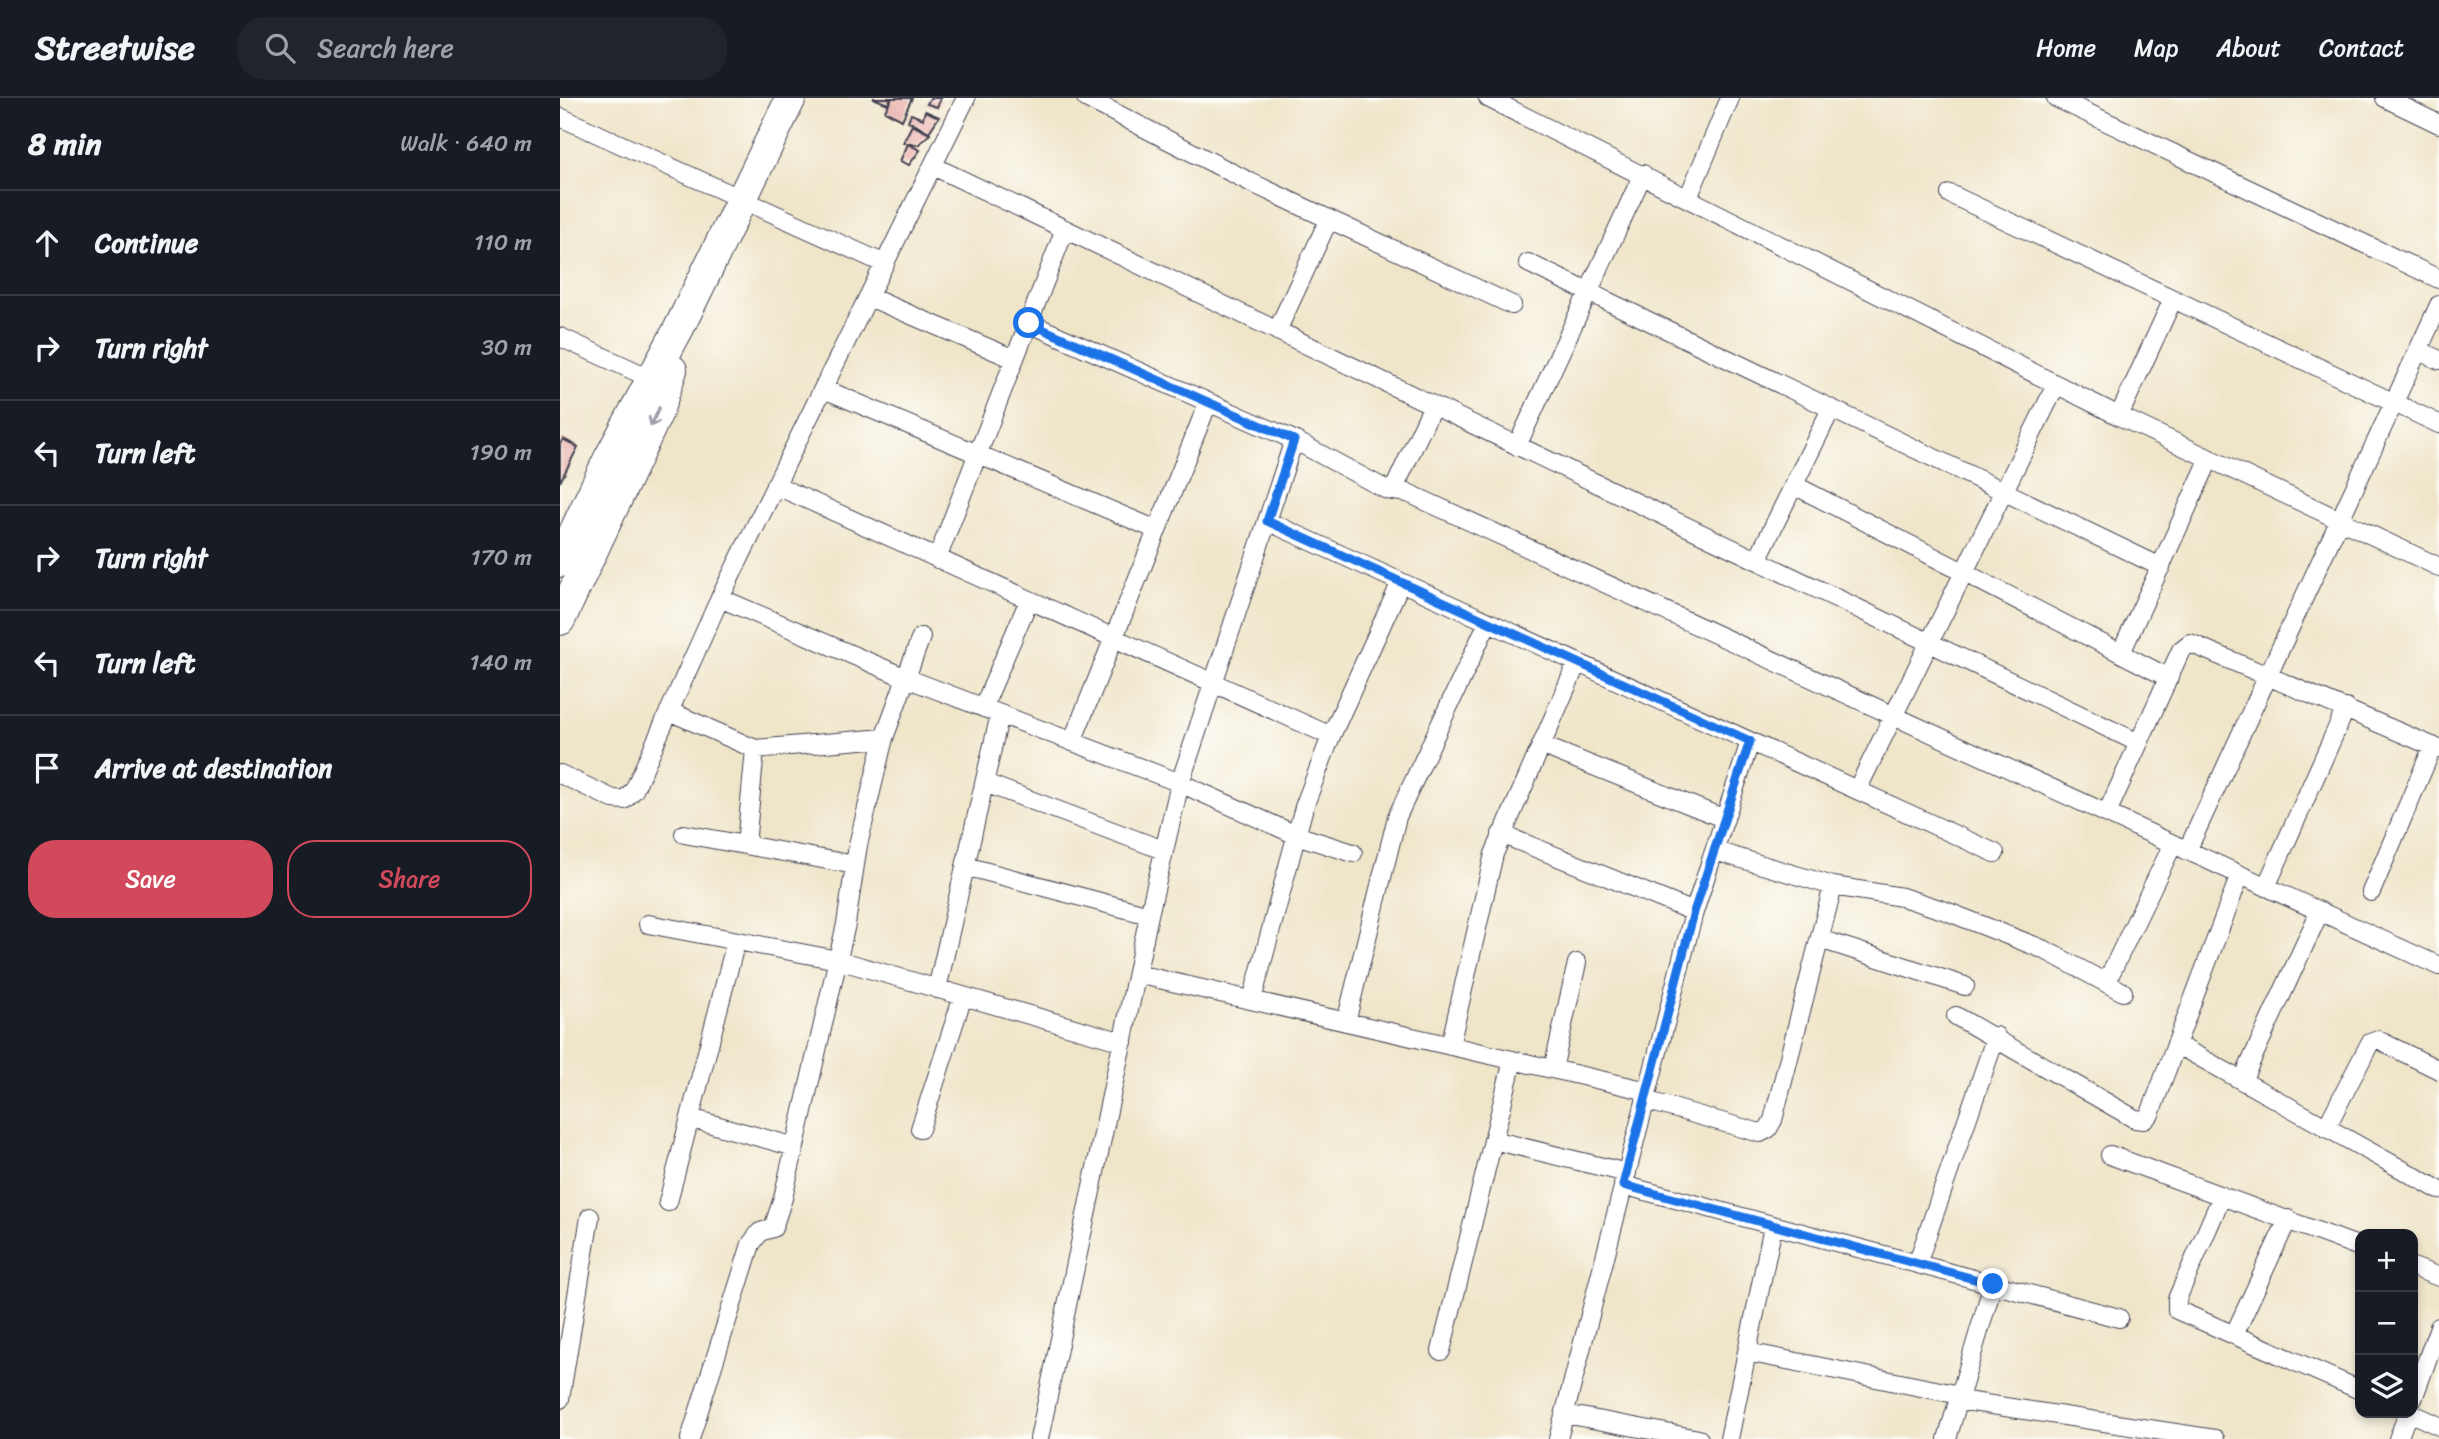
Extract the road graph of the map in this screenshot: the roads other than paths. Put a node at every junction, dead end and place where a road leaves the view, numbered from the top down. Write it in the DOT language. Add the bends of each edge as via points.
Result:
graph roads {
  1 [pos="791,98"];
  2 [pos="966,98"];
  3 [pos="1086,98"];
  4 [pos="1488,98"];
  5 [pos="1730,98"];
  6 [pos="2056,98"];
  7 [pos="2385,98"];
  8 [pos="560,117"];
  9 [pos="2439,124"];
  10 [pos="933,166"];
  11 [pos="1643,174"];
  12 [pos="1950,194"];
  13 [pos="1688,198"];
  14 [pos="742,199"];
  15 [pos="1329,219"];
  16 [pos="1065,229"];
  17 [pos="1528,263"];
  18 [pos="885,264"];
  19 [pos="2439,279"];
  20 [pos="1588,292"];
  21 [pos="869,297"];
  22 [pos="2174,299"];
  23 [pos="1512,305"];
  24 [pos="2439,305"];
  25 [pos="1029,323"];
  26 [pos="679,328"];
  27 [pos="1277,331"];
  28 [pos="560,337"];
  29 [pos="2418,350"];
  30 [pos="1014,359"];
  31 [pos="2439,360"];
  32 [pos="641,374"];
  33 [pos="2056,385"];
  34 [pos="824,389"];
  35 [pos="1208,403"];
  36 [pos="2393,403"];
  37 [pos="1433,405"];
  38 [pos="1831,409"];
  39 [pos="2119,416"];
  40 [pos="2439,425"];
  41 [pos="1294,440"];
  42 [pos="1517,446"];
  43 [pos="978,454"];
  44 [pos="2209,460"];
  45 [pos="775,485"];
  46 [pos="1794,485"];
  47 [pos="1393,491"];
  48 [pos="2004,492"];
  49 [pos="1267,521"];
  50 [pos="2339,521"];
  51 [pos="560,522"];
  52 [pos="1157,530"];
  53 [pos="937,559"];
  54 [pos="1757,560"];
  55 [pos="560,562"];
  56 [pos="2161,567"];
  57 [pos="2439,567"];
  58 [pos="1965,573"];
  59 [pos="1401,582"];
  60 [pos="720,598"];
  61 [pos="1029,600"];
  62 [pos="560,620"];
  63 [pos="1488,622"];
  64 [pos="921,637"];
  65 [pos="1114,638"];
  66 [pos="1930,643"];
  67 [pos="2121,653"];
  68 [pos="1577,663"];
  69 [pos="2268,675"];
  70 [pos="906,678"];
  71 [pos="2169,678"];
  72 [pos="1214,684"];
  73 [pos="2346,708"];
  74 [pos="669,711"];
  75 [pos="992,711"];
  76 [pos="1894,716"];
  77 [pos="1331,736"];
  78 [pos="884,738"];
  79 [pos="1750,741"];
  80 [pos="1072,742"];
  81 [pos="2139,743"];
  82 [pos="1541,745"];
  83 [pos="2436,748"];
  84 [pos="755,749"];
  85 [pos="560,774"];
  86 [pos="985,783"];
  87 [pos="1180,783"];
  88 [pos="1857,790"];
  89 [pos="2107,813"];
  90 [pos="1725,819"];
  91 [pos="684,834"];
  92 [pos="1501,834"];
  93 [pos="1296,835"];
  94 [pos="746,845"];
  95 [pos="2180,847"];
  96 [pos="1163,850"];
  97 [pos="1714,850"];
  98 [pos="1353,853"];
  99 [pos="1995,853"];
  100 [pos="855,865"];
  101 [pos="965,866"];
  102 [pos="2240,875"];
  103 [pos="1833,886"];
  104 [pos="2266,887"];
  105 [pos="2371,892"];
  106 [pos="2319,911"];
  107 [pos="1694,912"];
  108 [pos="1149,915"];
  109 [pos="648,924"];
  110 [pos="1820,939"];
  111 [pos="736,941"];
  112 [pos="838,960"];
  113 [pos="1577,963"];
  114 [pos="2439,966"];
  115 [pos="1137,974"];
  116 [pos="2106,983"];
  117 [pos="1965,986"];
  118 [pos="937,989"];
  119 [pos="2123,992"];
  120 [pos="963,996"];
  121 [pos="1252,1000"];
  122 [pos="1956,1016"];
  123 [pos="1346,1022"];
  124 [pos="1996,1036"];
  125 [pos="1123,1042"];
  126 [pos="2176,1044"];
  127 [pos="1450,1046"];
  128 [pos="1513,1060"];
  129 [pos="1553,1069"];
  130 [pos="2439,1070"];
  131 [pos="2242,1081"];
  132 [pos="1647,1096"];
  133 [pos="690,1118"];
  134 [pos="2326,1128"];
  135 [pos="920,1129"];
  136 [pos="1493,1140"];
  137 [pos="795,1147"];
  138 [pos="2110,1155"];
  139 [pos="1625,1179"];
  140 [pos="2439,1190"];
  141 [pos="2222,1196"];
  142 [pos="668,1202"];
  143 [pos="590,1217"];
  144 [pos="2288,1219"];
  145 [pos="1773,1226"];
  146 [pos="2355,1245"];
  147 [pos="1917,1264"];
  148 [pos="2418,1269"];
  149 [pos="2439,1278"];
  150 [pos="1993,1284"];
  151 [pos="2119,1318"];
  152 [pos="2439,1327"];
  153 [pos="2234,1335"];
  154 [pos="1441,1351"];
  155 [pos="1747,1352"];
  156 [pos="2418,1385"];
  157 [pos="2355,1388"];
  158 [pos="1959,1397"];
  159 [pos="560,1399"];
  160 [pos="1565,1414"];
  161 [pos="2418,1417"];
  162 [pos="2408,1418"];
  163 [pos="2439,1426"];
  164 [pos="690,1439"];
  165 [pos="1039,1439"];
  166 [pos="1558,1439"];
  167 [pos="1699,1439"];
  168 [pos="1729,1439"];
  169 [pos="1947,1439"];
  170 [pos="2216,1439"];
  171 [pos="2398,1439"];
  1 -- 14 [label="main road"];
  2 -- 10 [label="street"];
  3 -- 15 [label="street"];
  4 -- 11 [label="street"];
  5 -- 13 [label="street"];
  6 -- 19 [label="street"];
  7 -- 9 [label="street"];
  8 -- 14 [label="street"];
  10 -- 16 [label="street"];
  10 -- 18 [label="street"];
  11 -- 13 [label="street"];
  11 -- 20 [label="street"];
  12 -- 22 [label="street"];
  13 -- 33 [label="street"];
  14 -- 18 [label="street"];
  14 -- 26 [label="main road"];
  15 -- 23 [label="street"];
  15 -- 27 [label="street"];
  16 -- 25 [label="street"];
  16 -- 27 [label="street"];
  17 -- 20 [label="street"];
  18 -- 21 [label="street"];
  20 -- 38 [label="street"];
  20 -- 42 [label="street"];
  21 -- 30 [label="street"];
  21 -- 34 [label="street"];
  22 -- 36 [label="street"];
  22 -- 39 [label="street"];
  24 -- 29 [label="street"];
  25 -- 30 [label="street"];
  25 -- 35 [label="street"];
  26 -- 32 [label="main road"];
  26 -- 55 [label="main road"];
  26 -- 62 [label="main road, one-way" via="673,368 658,412"];
  27 -- 37 [label="street"];
  28 -- 32 [label="street"];
  29 -- 31 [label="street"];
  29 -- 36 [label="street"];
  30 -- 43 [label="street"];
  32 -- 51 [label="main road"];
  33 -- 39 [label="street"];
  33 -- 48 [label="street"];
  34 -- 43 [label="street"];
  34 -- 45 [label="street"];
  35 -- 41 [label="street"];
  35 -- 52 [label="street"];
  36 -- 40 [label="street"];
  36 -- 50 [label="street"];
  37 -- 42 [label="street"];
  37 -- 47 [label="street"];
  38 -- 46 [label="street"];
  38 -- 48 [label="street"];
  39 -- 44 [label="street"];
  41 -- 47 [label="street"];
  41 -- 49 [label="street"];
  42 -- 54 [label="street"];
  43 -- 52 [label="street"];
  43 -- 53 [label="street"];
  44 -- 50 [label="street"];
  44 -- 56 [label="street"];
  45 -- 53 [label="street"];
  45 -- 60 [label="street"];
  46 -- 54 [label="street"];
  46 -- 58 [label="street"];
  47 -- 76 [label="street" via="1408,493"];
  48 -- 56 [label="street"];
  48 -- 58 [label="street"];
  49 -- 59 [label="street"];
  49 -- 72 [label="street"];
  50 -- 57 [label="street"];
  50 -- 69 [label="street"];
  52 -- 65 [label="street"];
  53 -- 61 [label="street"];
  54 -- 66 [label="street"];
  56 -- 67 [label="street"];
  58 -- 66 [label="street"];
  58 -- 67 [label="street"];
  59 -- 63 [label="street"];
  59 -- 77 [label="street"];
  60 -- 70 [label="street"];
  60 -- 74 [label="street"];
  61 -- 65 [label="street"];
  61 -- 75 [label="street"];
  63 -- 68 [label="street"];
  63 -- 123 [label="street" via="1397,817"];
  64 -- 70 [label="street"];
  65 -- 72 [label="street"];
  65 -- 80 [label="street"];
  66 -- 76 [label="street"];
  66 -- 81 [label="street"];
  67 -- 71 [label="street"];
  68 -- 79 [label="street"];
  68 -- 82 [label="street"];
  69 -- 71 [label="street" via="2190,643 2181,650"];
  69 -- 73 [label="street"];
  69 -- 95 [label="street"];
  70 -- 75 [label="street"];
  70 -- 78 [label="street"];
  71 -- 81 [label="street"];
  72 -- 77 [label="street"];
  72 -- 87 [label="street"];
  73 -- 83 [label="street"];
  73 -- 104 [label="street"];
  74 -- 84 [label="street"];
  74 -- 85 [label="street" via="634,790 624,800"];
  75 -- 80 [label="street"];
  75 -- 86 [label="street"];
  76 -- 88 [label="street"];
  76 -- 89 [label="street"];
  77 -- 93 [label="street"];
  78 -- 84 [label="street"];
  78 -- 100 [label="street"];
  79 -- 88 [label="street"];
  79 -- 90 [label="street"];
  80 -- 87 [label="street"];
  81 -- 89 [label="street"];
  82 -- 90 [label="street"];
  82 -- 92 [label="street"];
  83 -- 105 [label="street"];
  84 -- 94 [label="street"];
  86 -- 96 [label="street"];
  86 -- 101 [label="street"];
  87 -- 93 [label="street"];
  87 -- 96 [label="street"];
  88 -- 99 [label="street"];
  89 -- 95 [label="street"];
  90 -- 97 [label="street"];
  91 -- 94 [label="street"];
  92 -- 107 [label="street"];
  92 -- 127 [label="street"];
  93 -- 98 [label="street"];
  93 -- 121 [label="street"];
  94 -- 100 [label="street"];
  95 -- 102 [label="street"];
  95 -- 116 [label="street"];
  96 -- 108 [label="street"];
  97 -- 103 [label="street"];
  97 -- 107 [label="street"];
  100 -- 112 [label="street"];
  101 -- 108 [label="street"];
  101 -- 118 [label="street"];
  102 -- 104 [label="street"];
  102 -- 126 [label="street"];
  103 -- 110 [label="street"];
  103 -- 116 [label="street" via="1902,897 1946,911 2045,950"];
  104 -- 106 [label="street"];
  106 -- 114 [label="street"];
  106 -- 131 [label="street"];
  107 -- 132 [label="street"];
  108 -- 115 [label="street"];
  109 -- 111 [label="street"];
  110 -- 117 [label="street"];
  110 -- 132 [label="street" via="1768,1129 1760,1133"];
  111 -- 112 [label="street"];
  111 -- 133 [label="street"];
  112 -- 118 [label="street"];
  112 -- 137 [label="street"];
  113 -- 129 [label="street"];
  115 -- 121 [label="street"];
  115 -- 125 [label="street"];
  116 -- 119 [label="street"];
  118 -- 120 [label="street"];
  120 -- 125 [label="street"];
  120 -- 135 [label="street"];
  121 -- 123 [label="street"];
  122 -- 124 [label="street"];
  123 -- 127 [label="street"];
  124 -- 126 [label="street" via="2144,1121"];
  124 -- 147 [label="street"];
  125 -- 165 [label="street"];
  126 -- 131 [label="street"];
  127 -- 128 [label="street"];
  128 -- 129 [label="street"];
  128 -- 136 [label="street"];
  129 -- 132 [label="street"];
  130 -- 134 [label="street" via="2378,1040 2370,1043"];
  131 -- 134 [label="street"];
  132 -- 139 [label="street"];
  133 -- 137 [label="street"];
  133 -- 142 [label="street"];
  134 -- 140 [label="street"];
  136 -- 139 [label="street"];
  136 -- 154 [label="street"];
  137 -- 164 [label="street" via="773,1228 760,1232 751,1244"];
  138 -- 141 [label="street"];
  139 -- 145 [label="street"];
  139 -- 160 [label="street"];
  141 -- 144 [label="street"];
  141 -- 153 [label="street" via="2177,1299 2177,1310"];
  143 -- 159 [label="street"];
  144 -- 146 [label="street"];
  144 -- 153 [label="street"];
  145 -- 147 [label="street"];
  145 -- 155 [label="street"];
  147 -- 150 [label="street"];
  148 -- 149 [label="street"];
  150 -- 151 [label="street"];
  150 -- 158 [label="street"];
  152 -- 156 [label="street"];
  153 -- 157 [label="street"];
  155 -- 158 [label="street"];
  155 -- 168 [label="street"];
  158 -- 169 [label="street"];
  158 -- 170 [label="street"];
  160 -- 166 [label="street"];
  160 -- 167 [label="street"];
  161 -- 163 [label="street"];
  162 -- 171 [label="street"];
}
